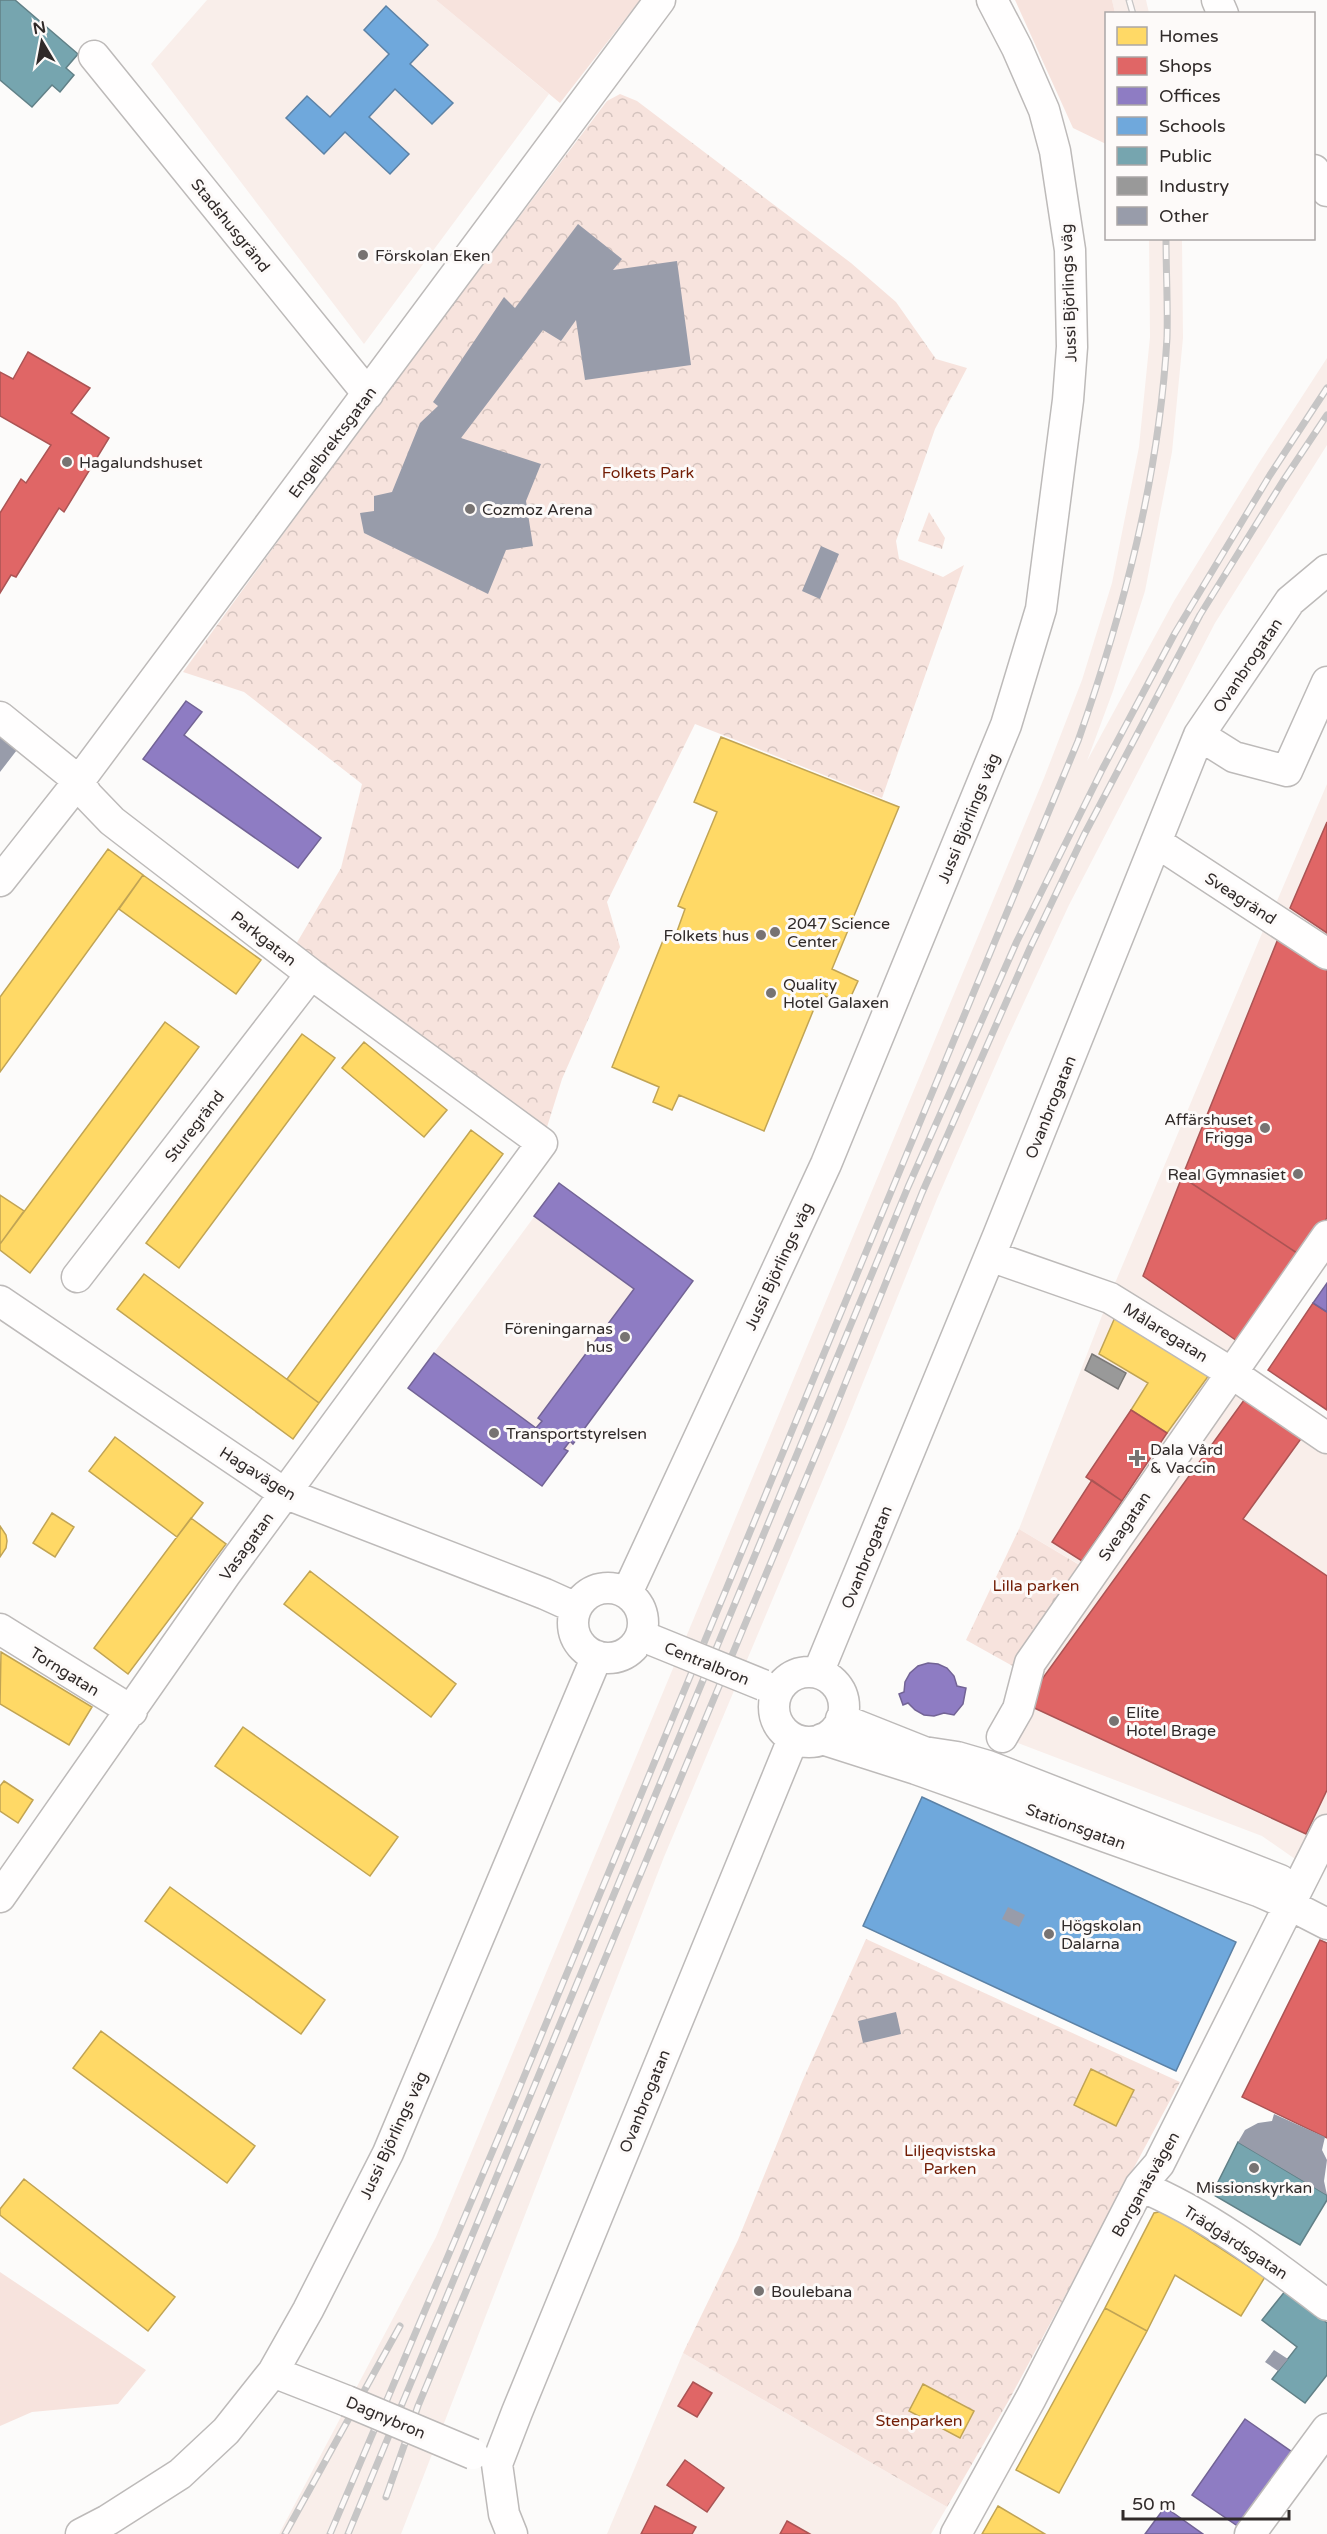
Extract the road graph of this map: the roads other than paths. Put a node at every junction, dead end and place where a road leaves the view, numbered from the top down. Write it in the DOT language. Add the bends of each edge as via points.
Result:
graph roads {
  1 [pos="660,0"];
  2 [pos="992,0"];
  3 [pos="94,56"];
  4 [pos="1315,172"];
  5 [pos="1327,191"];
  6 [pos="368,393"];
  7 [pos="1327,570"];
  8 [pos="1327,682"];
  9 [pos="0,717"];
  10 [pos="1199,735"];
  11 [pos="79,781"];
  12 [pos="1156,842"];
  13 [pos="0,881"];
  14 [pos="1327,954"];
  15 [pos="311,974"];
  16 [pos="542,1143"];
  17 [pos="1327,1236"];
  18 [pos="990,1256"];
  19 [pos="77,1277"];
  20 [pos="0,1301"];
  21 [pos="1230,1372"];
  22 [pos="1327,1438"];
  23 [pos="284,1493"];
  24 [pos="627,1593"];
  25 [pos="576,1608"];
  26 [pos="0,1629"];
  27 [pos="646,1638"];
  28 [pos="597,1656"];
  29 [pos="818,1673"];
  30 [pos="770,1688"];
  31 [pos="132,1711"];
  32 [pos="819,1732"];
  33 [pos="1002,1737"];
  34 [pos="1327,1830"];
  35 [pos="1294,1896"];
  36 [pos="0,1897"];
  37 [pos="1327,1903"];
  38 [pos="1327,1924"];
  39 [pos="1140,2187"];
  40 [pos="1327,2305"];
  41 [pos="273,2372"];
  42 [pos="1327,2429"];
  43 [pos="485,2459"];
  44 [pos="81,2534"];
  45 [pos="512,2534"];
  46 [pos="529,2534"];
  47 [pos="956,2534"];
  48 [pos="1250,2534"];
  1 -- 6 [label="street, Engelbrektsgatan"];
  2 -- 24 [label="street, Jussi Björlings väg" via="1044,110 1055,151 1070,250 1072,347 1068,400 1041,609 1006,725 826,1164"];
  3 -- 6 [label="street, Stadshusgränd"];
  4 -- 5 [label="street"];
  6 -- 11 [label="street, Engelbrektsgatan"];
  7 -- 10 [label="street, Ovanbrogatan" via="1290,601"];
  8 -- 10 [label="street" via="1287,771 1234,757"];
  9 -- 11 [label="street, Parkgatan"];
  10 -- 12 [label="street, Ovanbrogatan"];
  11 -- 13 [label="street, Engelbrektsgatan"];
  11 -- 15 [label="street, Parkgatan" via="112,821"];
  12 -- 14 [label="street, Sveagränd"];
  12 -- 18 [label="street, Ovanbrogatan"];
  15 -- 16 [label="street, Parkgatan"];
  15 -- 19 [label="street, Sturegränd"];
  16 -- 23 [label="street, Vasagatan"];
  17 -- 21 [label="street, Sveagatan"];
  18 -- 21 [label="street, Målaregatan" via="1110,1298"];
  18 -- 29 [label="street, Ovanbrogatan"];
  20 -- 23 [label="street, Hagavägen"];
  21 -- 22 [label="street, Målaregatan"];
  21 -- 33 [label="street, Sveagatan" via="1030,1663 1018,1709"];
  23 -- 25 [label="street, Hagavägen"];
  23 -- 31 [label="street, Vasagatan"];
  24 -- 25 [label="street" via="604,1588 593,1591"];
  24 -- 27 [label="street" via="641,1612"];
  25 -- 28 [label="street" via="573,1619 578,1642"];
  26 -- 31 [label="street, Torngatan"];
  27 -- 28 [label="street" via="618,1657"];
  27 -- 30 [label="street, Centralbron, bridge"];
  28 -- 41 [label="street, Jussi Björlings väg" via="387,2153"];
  29 -- 30 [label="street" via="794,1675"];
  29 -- 32 [label="street" via="837,1686 844,1708"];
  30 -- 32 [label="street" via="774,1713 784,1732"];
  31 -- 36 [label="street, Vasagatan"];
  32 -- 35 [label="street, Stationsgatan" via="927,1773"];
  32 -- 43 [label="street, Ovanbrogatan" via="516,2412"];
  34 -- 35 [label="street, Borganäsvägen"];
  35 -- 37 [label="street, Stationsgatan"];
  35 -- 38 [label="street, Stationsgatan"];
  35 -- 39 [label="street, Borganäsvägen" via="1159,2164"];
  39 -- 40 [label="street, Trädgårdsgatan" via="1168,2198 1245,2245"];
  39 -- 47 [label="street, Borganäsvägen"];
  41 -- 43 [label="street, Dagnybron, bridge"];
  41 -- 44 [label="street, Jussi Björlings väg" via="226,2431 180,2474"];
  42 -- 48 [label="street"];
  43 -- 45 [label="street, Ovanbrogatan"];
  43 -- 46 [label="street"];
}
